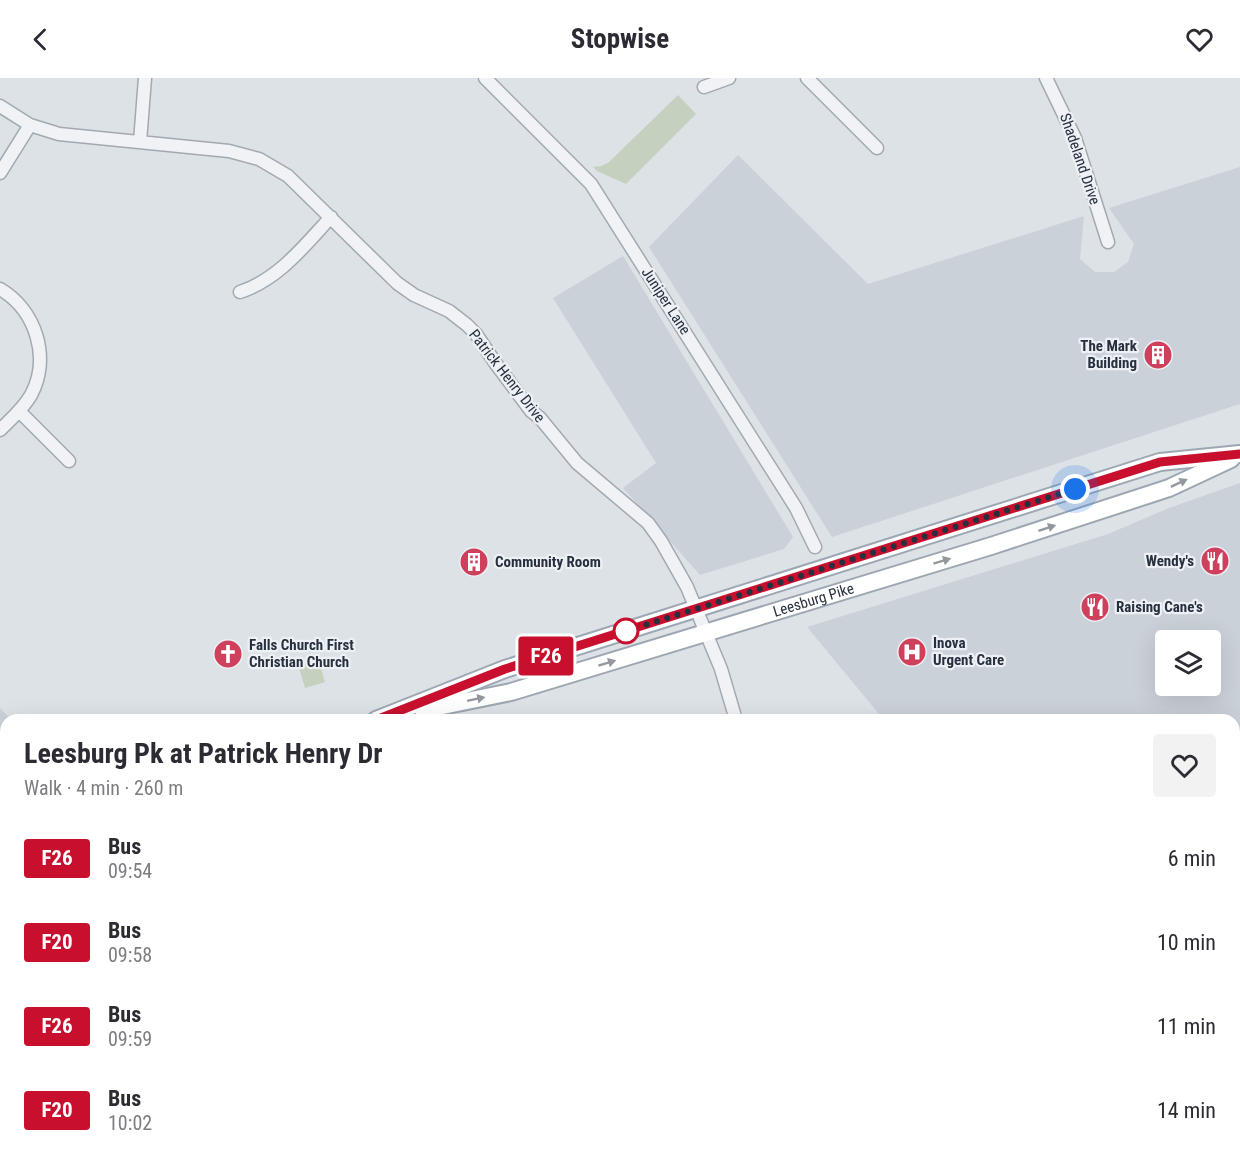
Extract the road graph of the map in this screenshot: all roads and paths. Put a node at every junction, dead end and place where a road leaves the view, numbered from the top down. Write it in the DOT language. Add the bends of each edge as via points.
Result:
graph roads {
  1 [pos="145,78"];
  2 [pos="485,78"];
  3 [pos="729,78"];
  4 [pos="807,78"];
  5 [pos="1046,78"];
  6 [pos="704,87"];
  7 [pos="0,106"];
  8 [pos="30,125"];
  9 [pos="140,142"];
  10 [pos="877,148"];
  11 [pos="0,173"];
  12 [pos="331,217"];
  13 [pos="1108,242"];
  14 [pos="0,289"];
  15 [pos="240,292"];
  16 [pos="19,411"];
  17 [pos="0,430"];
  18 [pos="1240,454"];
  19 [pos="69,461"];
  20 [pos="814,547"];
  21 [pos="696,609"];
  22 [pos="706,633"];
  23 [pos="391,714"];
  24 [pos="410,714"];
  25 [pos="734,714"];
  1 -- 9 [label="street"];
  2 -- 20 [label="street, Juniper Lane" via="591,184 796,508"];
  3 -- 6 [label="street"];
  4 -- 10 [label="street"];
  5 -- 13 [label="street, Shadeland Drive" via="1075,138"];
  7 -- 8 [label="street, Patrick Henry Drive"];
  8 -- 9 [label="street, Patrick Henry Drive" via="74,137"];
  8 -- 11 [label="street"];
  9 -- 12 [label="street, Patrick Henry Drive" via="230,151 259,159 288,176"];
  12 -- 15 [label="street" via="277,273"];
  12 -- 21 [label="street, Patrick Henry Drive" via="397,283 449,311 476,334 531,411 577,463 648,523 677,567"];
  14 -- 16 [label="street" via="27,314 40,352 35,385"];
  16 -- 17 [label="street"];
  16 -- 19 [label="street"];
  18 -- 21 [label="main road, Leesburg Pike" via="1160,462"];
  22 -- 18 [label="main road, Leesburg Pike, one-way" via="1169,488"];
  21 -- 22 [label="street, Patrick Henry Drive"];
  21 -- 23 [label="main road, Leesburg Pike" via="505,669"];
  24 -- 22 [label="main road, Leesburg Pike, one-way" via="511,692"];
  22 -- 25 [label="street, Patrick Henry Drive" via="722,669"];
}
